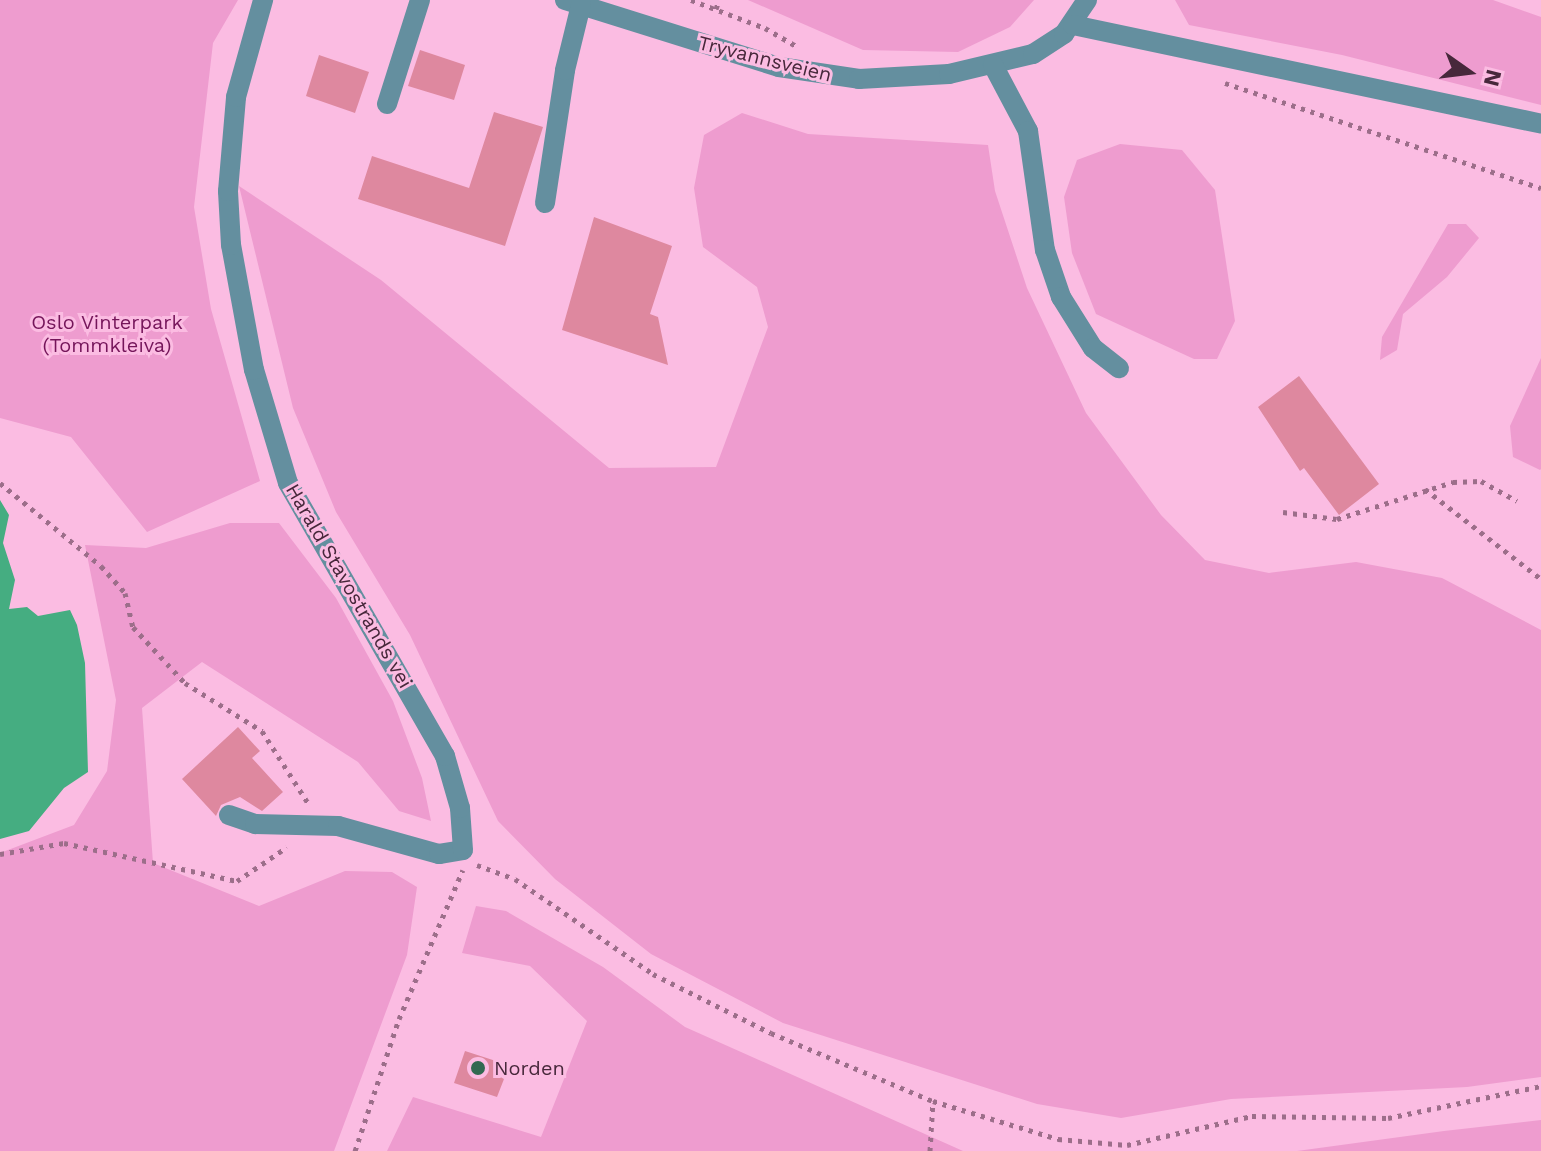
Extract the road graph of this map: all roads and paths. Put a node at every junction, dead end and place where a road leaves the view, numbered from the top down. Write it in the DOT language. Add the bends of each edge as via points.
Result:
graph roads {
  1 [pos="263,0"];
  2 [pos="420,0"];
  3 [pos="691,0"];
  4 [pos="719,0"];
  5 [pos="1087,0"];
  6 [pos="573,2"];
  7 [pos="716,9"];
  8 [pos="1073,25"];
  9 [pos="993,65"];
  10 [pos="833,77"];
  11 [pos="1213,80"];
  12 [pos="387,104"];
  13 [pos="1541,124"];
  14 [pos="1541,188"];
  15 [pos="545,203"];
  16 [pos="1119,368"];
  17 [pos="0,483"];
  18 [pos="1425,489"];
  19 [pos="1517,501"];
  20 [pos="1283,512"];
  21 [pos="1541,579"];
  22 [pos="229,815"];
  23 [pos="321,824"];
  24 [pos="0,854"];
  25 [pos="464,855"];
  26 [pos="1541,1086"];
  27 [pos="933,1101"];
  28 [pos="355,1151"];
  29 [pos="930,1151"];
  1 -- 25 [label="street, Harald Stavostrands vei" via="236,97 228,191 235,274 254,370 288,483 445,756 460,808"];
  2 -- 12 [label="street"];
  3 -- 7 [label="path"];
  4 -- 7 [label="path"];
  5 -- 8 [label="street, Tryvannsveien"];
  6 -- 10 [label="street, Tryvannsveien" via="740,56"];
  6 -- 15 [label="street"];
  7 -- 10 [label="path" via="783,37"];
  8 -- 9 [label="street, Tryvannsveien" via="1033,54"];
  8 -- 13 [label="street"];
  9 -- 10 [label="street, Tryvannsveien" via="916,77"];
  9 -- 16 [label="street" via="1028,131 1045,250 1061,297 1093,348"];
  11 -- 14 [label="path"];
  17 -- 23 [label="path" via="101,566 125,593 133,627 185,683 262,731"];
  18 -- 19 [label="path" via="1481,481"];
  18 -- 20 [label="path" via="1337,519"];
  18 -- 21 [label="path"];
  22 -- 23 [label="street" via="255,824"];
  23 -- 24 [label="path" via="237,881 64,843"];
  23 -- 25 [label="street" via="426,852"];
  25 -- 27 [label="path" via="515,879 617,953 695,996"];
  25 -- 28 [label="path" via="399,1019"];
  26 -- 27 [label="path" via="1388,1118 1252,1116 1115,1145 1058,1139"];
  27 -- 29 [label="path"];
}
